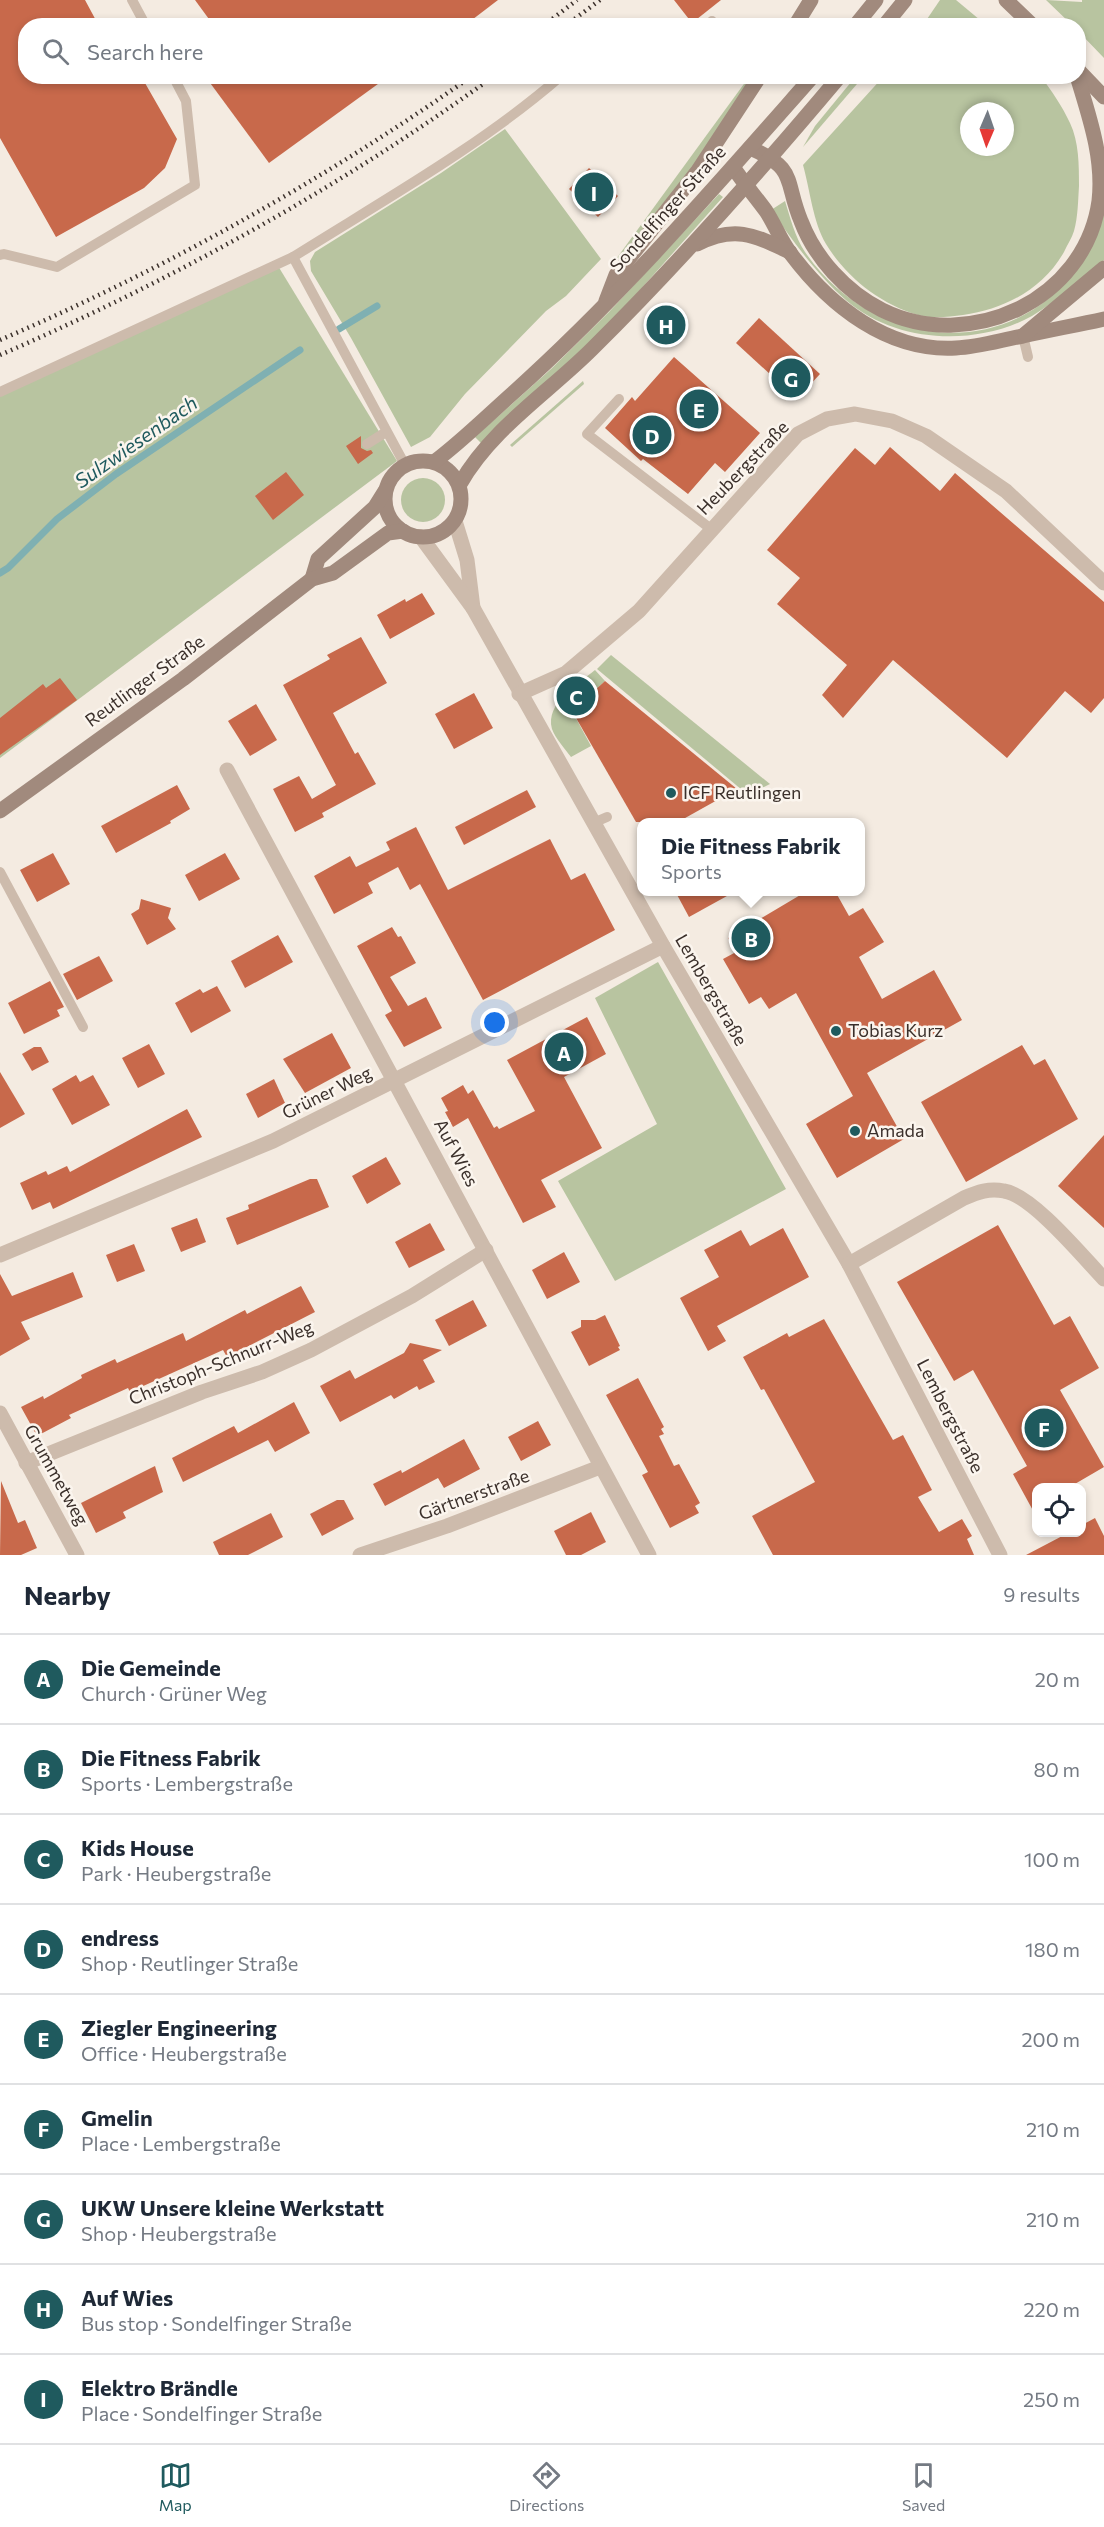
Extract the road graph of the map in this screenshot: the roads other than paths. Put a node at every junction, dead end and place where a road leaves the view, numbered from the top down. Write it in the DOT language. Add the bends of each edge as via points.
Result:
graph roads {
  1 [pos="132,0"];
  2 [pos="811,0"];
  3 [pos="876,0"];
  4 [pos="905,0"];
  5 [pos="1006,0"];
  6 [pos="142,18"];
  7 [pos="800,18"];
  8 [pos="861,18"];
  9 [pos="890,18"];
  10 [pos="1025,18"];
  11 [pos="1086,78"];
  12 [pos="177,84"];
  13 [pos="552,84"];
  14 [pos="755,84"];
  15 [pos="806,84"];
  16 [pos="833,84"];
  17 [pos="1079,84"];
  18 [pos="1104,97"];
  19 [pos="750,148"];
  20 [pos="772,157"];
  21 [pos="733,167"];
  22 [pos="747,187"];
  23 [pos="1,251"];
  24 [pos="790,252"];
  25 [pos="682,254"];
  26 [pos="293,257"];
  27 [pos="1104,268"];
  28 [pos="603,309"];
  29 [pos="1104,319"];
  30 [pos="1023,336"];
  31 [pos="1028,357"];
  32 [pos="0,392"];
  33 [pos="620,399"];
  34 [pos="386,432"];
  35 [pos="367,444"];
  36 [pos="434,462"];
  37 [pos="405,465"];
  38 [pos="460,484"];
  39 [pos="386,490"];
  40 [pos="455,521"];
  41 [pos="711,529"];
  42 [pos="403,531"];
  43 [pos="421,537"];
  44 [pos="312,579"];
  45 [pos="1104,583"];
  46 [pos="473,608"];
  47 [pos="519,694"];
  48 [pos="227,770"];
  49 [pos="0,811"];
  50 [pos="0,872"];
  51 [pos="637,894"];
  52 [pos="638,896"];
  53 [pos="663,946"];
  54 [pos="83,1027"];
  55 [pos="396,1081"];
  56 [pos="486,1250"];
  57 [pos="0,1255"];
  58 [pos="849,1264"];
  59 [pos="1104,1279"];
  60 [pos="0,1413"];
  61 [pos="26,1463"];
  62 [pos="600,1467"];
  63 [pos="77,1555"];
  64 [pos="360,1555"];
  65 [pos="649,1555"];
  66 [pos="1000,1555"];
  1 -- 6 [label="lane"];
  2 -- 7 [label="main road"];
  3 -- 8 [label="main road"];
  4 -- 9 [label="main road"];
  5 -- 10 [label="main road"];
  11 -- 18 [label="main road"];
  12 -- 23 [label="lane" via="186,101 195,185 57,267"];
  13 -- 26 [label="lane" via="435,169"];
  14 -- 28 [label="main road" via="697,172 616,275"];
  15 -- 19 [label="main road, Sondelfinger Straße"];
  16 -- 20 [label="main road"];
  17 -- 20 [label="main road" via="1099,155 1099,201 1089,236 1056,285 1029,306 1000,317 950,325 917,323 882,310 856,293 835,275 813,246 800,220 785,171"];
  19 -- 20 [label="main road"];
  19 -- 21 [label="main road, Sondelfinger Straße"];
  20 -- 22 [label="main road"];
  21 -- 22 [label="main road"];
  21 -- 28 [label="main road, Sondelfinger Straße"];
  22 -- 24 [label="main road"];
  22 -- 25 [label="main road"];
  24 -- 25 [label="main road" via="754,236 728,233 714,235"];
  24 -- 30 [label="main road" via="848,311 896,339 956,348"];
  25 -- 38 [label="main road" via="591,350 480,452"];
  26 -- 32 [label="lane"];
  26 -- 34 [label="lane"];
  27 -- 30 [label="main road"];
  28 -- 36 [label="main road, Sondelfinger Straße"];
  29 -- 30 [label="main road"];
  30 -- 31 [label="lane"];
  33 -- 41 [label="lane" via="587,434"];
  34 -- 35 [label="lane"];
  34 -- 37 [label="lane"];
  36 -- 37 [label="main road" via="424,460"];
  36 -- 38 [label="main road" via="450,471"];
  37 -- 39 [label="main road"];
  38 -- 40 [label="main road" via="462,501"];
  39 -- 42 [label="main road" via="386,510"];
  39 -- 44 [label="main road, Reutlinger Straße" via="375,507 318,560"];
  40 -- 43 [label="main road" via="437,534"];
  40 -- 46 [label="street, Lembergstraße" via="467,560"];
  41 -- 45 [label="street, Heubergstraße" via="798,434 827,419 855,414 892,421 953,454 1006,491"];
  41 -- 47 [label="street, Heubergstraße" via="671,585 566,673"];
  42 -- 43 [label="main road"];
  42 -- 44 [label="main road, Reutlinger Straße" via="388,533 333,573"];
  43 -- 46 [label="street, Lembergstraße"];
  44 -- 49 [label="main road, Reutlinger Straße" via="183,679"];
  46 -- 47 [label="street, Lembergstraße"];
  47 -- 51 [label="street, Lembergstraße" via="600,820"];
  48 -- 55 [label="street, Auf Wies"];
  50 -- 54 [label="lane"];
  52 -- 53 [label="street, Lembergstraße"];
  53 -- 55 [label="street, Grüner Weg"];
  53 -- 58 [label="street, Lembergstraße"];
  55 -- 56 [label="street, Auf Wies"];
  55 -- 57 [label="street, Grüner Weg" via="273,1141"];
  56 -- 61 [label="street, Christoph-Schnurr-Weg" via="382,1314 311,1350"];
  56 -- 62 [label="street, Auf Wies"];
  58 -- 59 [label="street" via="964,1198 982,1190 1006,1191 1029,1202"];
  58 -- 66 [label="street, Lembergstraße"];
  60 -- 61 [label="street, Grummetweg"];
  61 -- 63 [label="street, Grummetweg"];
  62 -- 64 [label="street, Gärtnerstraße"];
  62 -- 65 [label="street, Auf Wies"];
}
